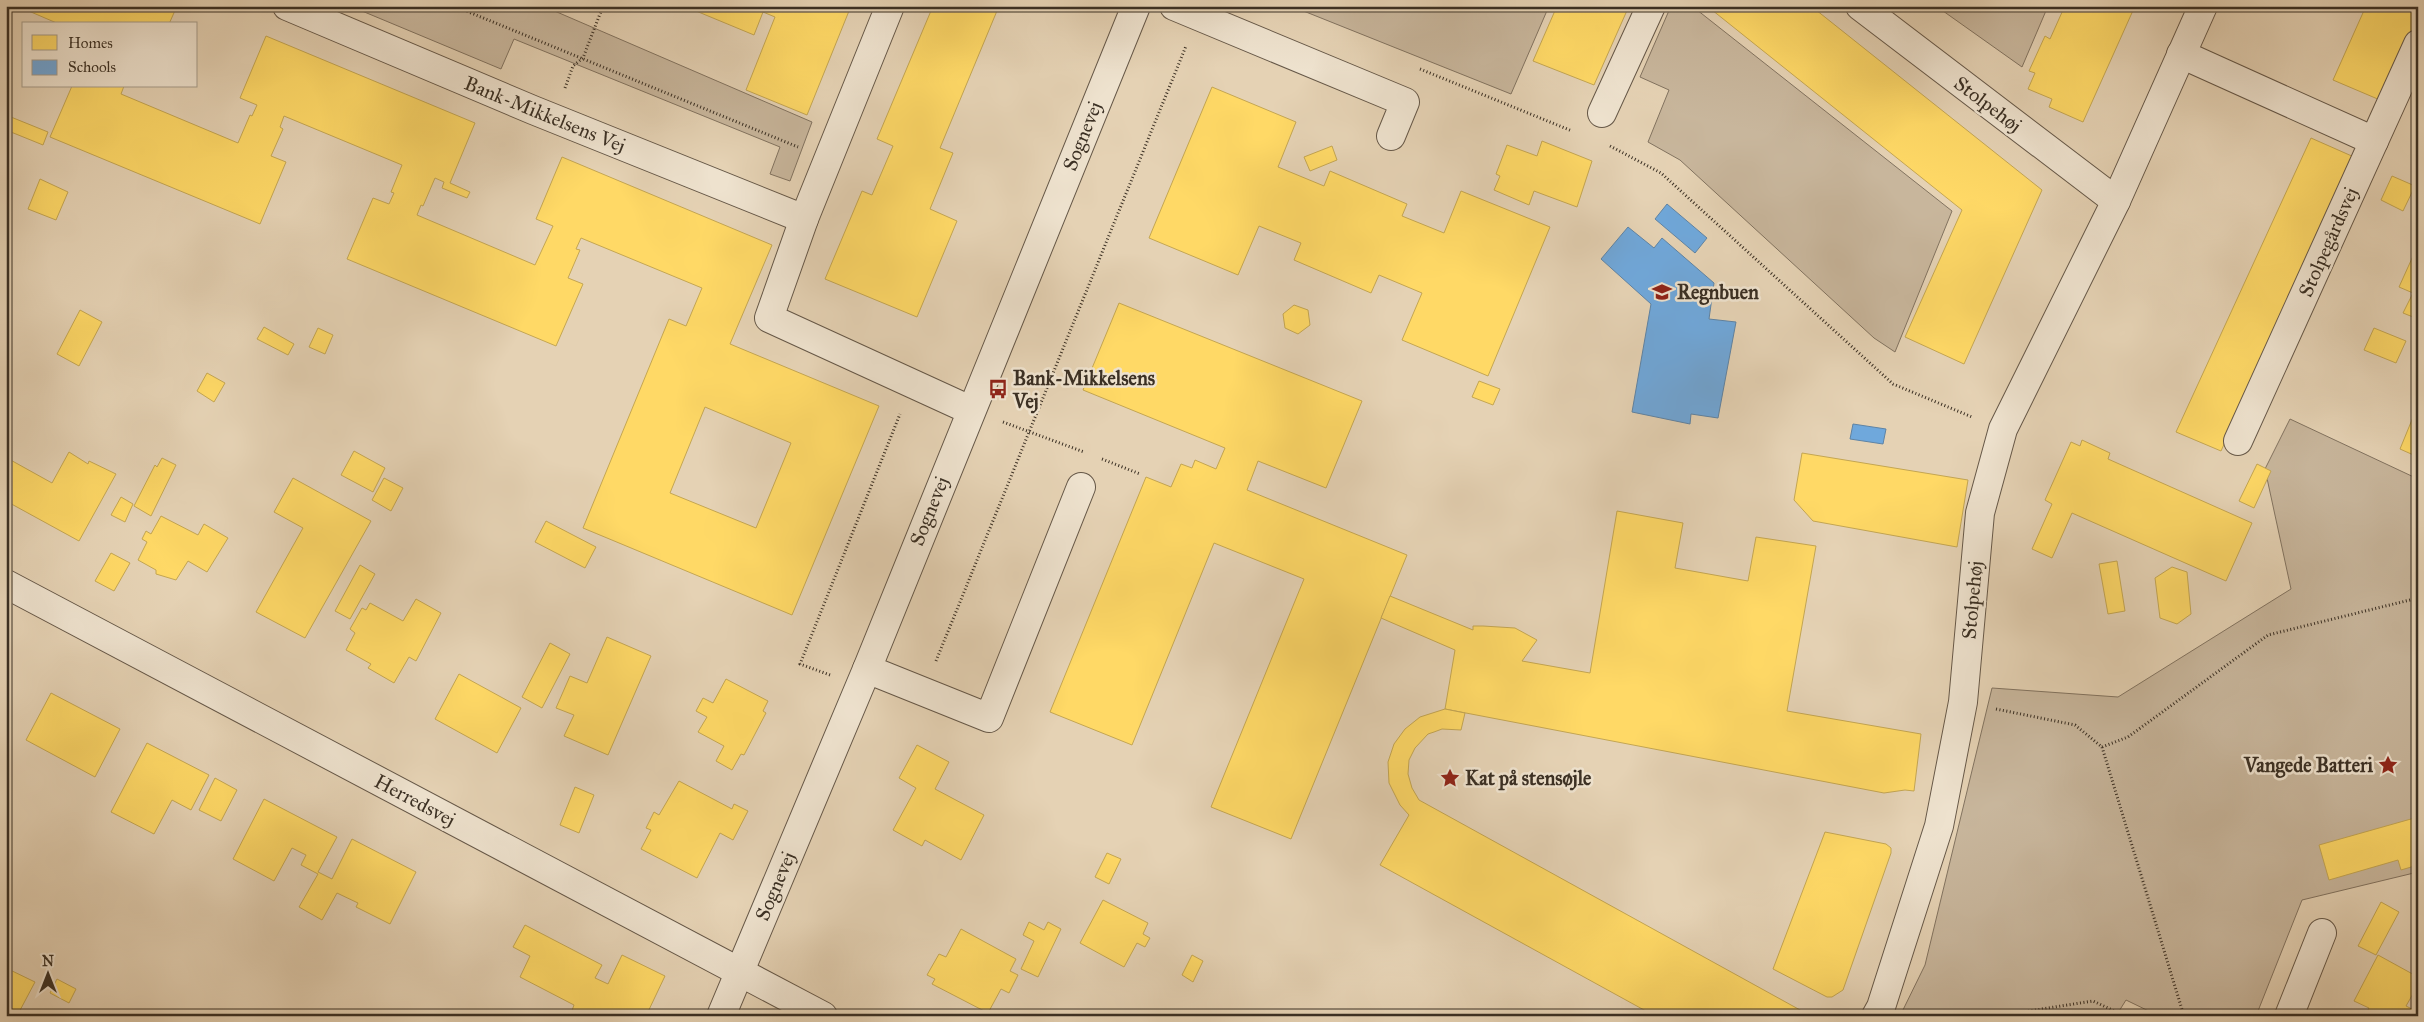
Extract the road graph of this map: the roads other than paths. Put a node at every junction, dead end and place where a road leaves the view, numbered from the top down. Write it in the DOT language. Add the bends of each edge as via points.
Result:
graph roads {
  1 [pos="287,6"];
  2 [pos="890,6"];
  3 [pos="1136,6"];
  4 [pos="1651,6"];
  5 [pos="1860,6"];
  6 [pos="2203,6"];
  7 [pos="1186,11"];
  8 [pos="2418,44"];
  9 [pos="2181,54"];
  10 [pos="1602,113"];
  11 [pos="1391,136"];
  12 [pos="2374,141"];
  13 [pos="2116,201"];
  14 [pos="804,220"];
  15 [pos="970,410"];
  16 [pos="2238,441"];
  17 [pos="1081,487"];
  18 [pos="6,584"];
  19 [pos="863,677"];
  20 [pos="2322,933"];
  21 [pos="739,971"];
  22 [pos="721,1016"];
  23 [pos="823,1016"];
  24 [pos="1876,1016"];
  25 [pos="2289,1016"];
  1 -- 14 [label="street, Bank-Mikkelsens Vej"];
  2 -- 14 [label="street"];
  3 -- 15 [label="street, Sognevej"];
  4 -- 10 [label="street"];
  5 -- 13 [label="street, Stolpehøj"];
  6 -- 9 [label="street, Stolpehøj"];
  7 -- 11 [label="street" via="1405,102"];
  8 -- 12 [label="street, Stolpegårdsvej"];
  9 -- 12 [label="street"];
  9 -- 13 [label="street, Stolpehøj"];
  12 -- 16 [label="street, Stolpegårdsvej"];
  13 -- 24 [label="street, Stolpehøj" via="2002,429 1980,513 1963,702 1936,842"];
  14 -- 15 [label="street" via="769,318"];
  15 -- 19 [label="street, Sognevej"];
  17 -- 19 [label="street" via="989,718 924,692"];
  18 -- 21 [label="street, Herredsvej"];
  19 -- 21 [label="street, Sognevej"];
  20 -- 25 [label="street"];
  21 -- 22 [label="street, Sognevej"];
  21 -- 23 [label="street, Herredsvej"];
}
